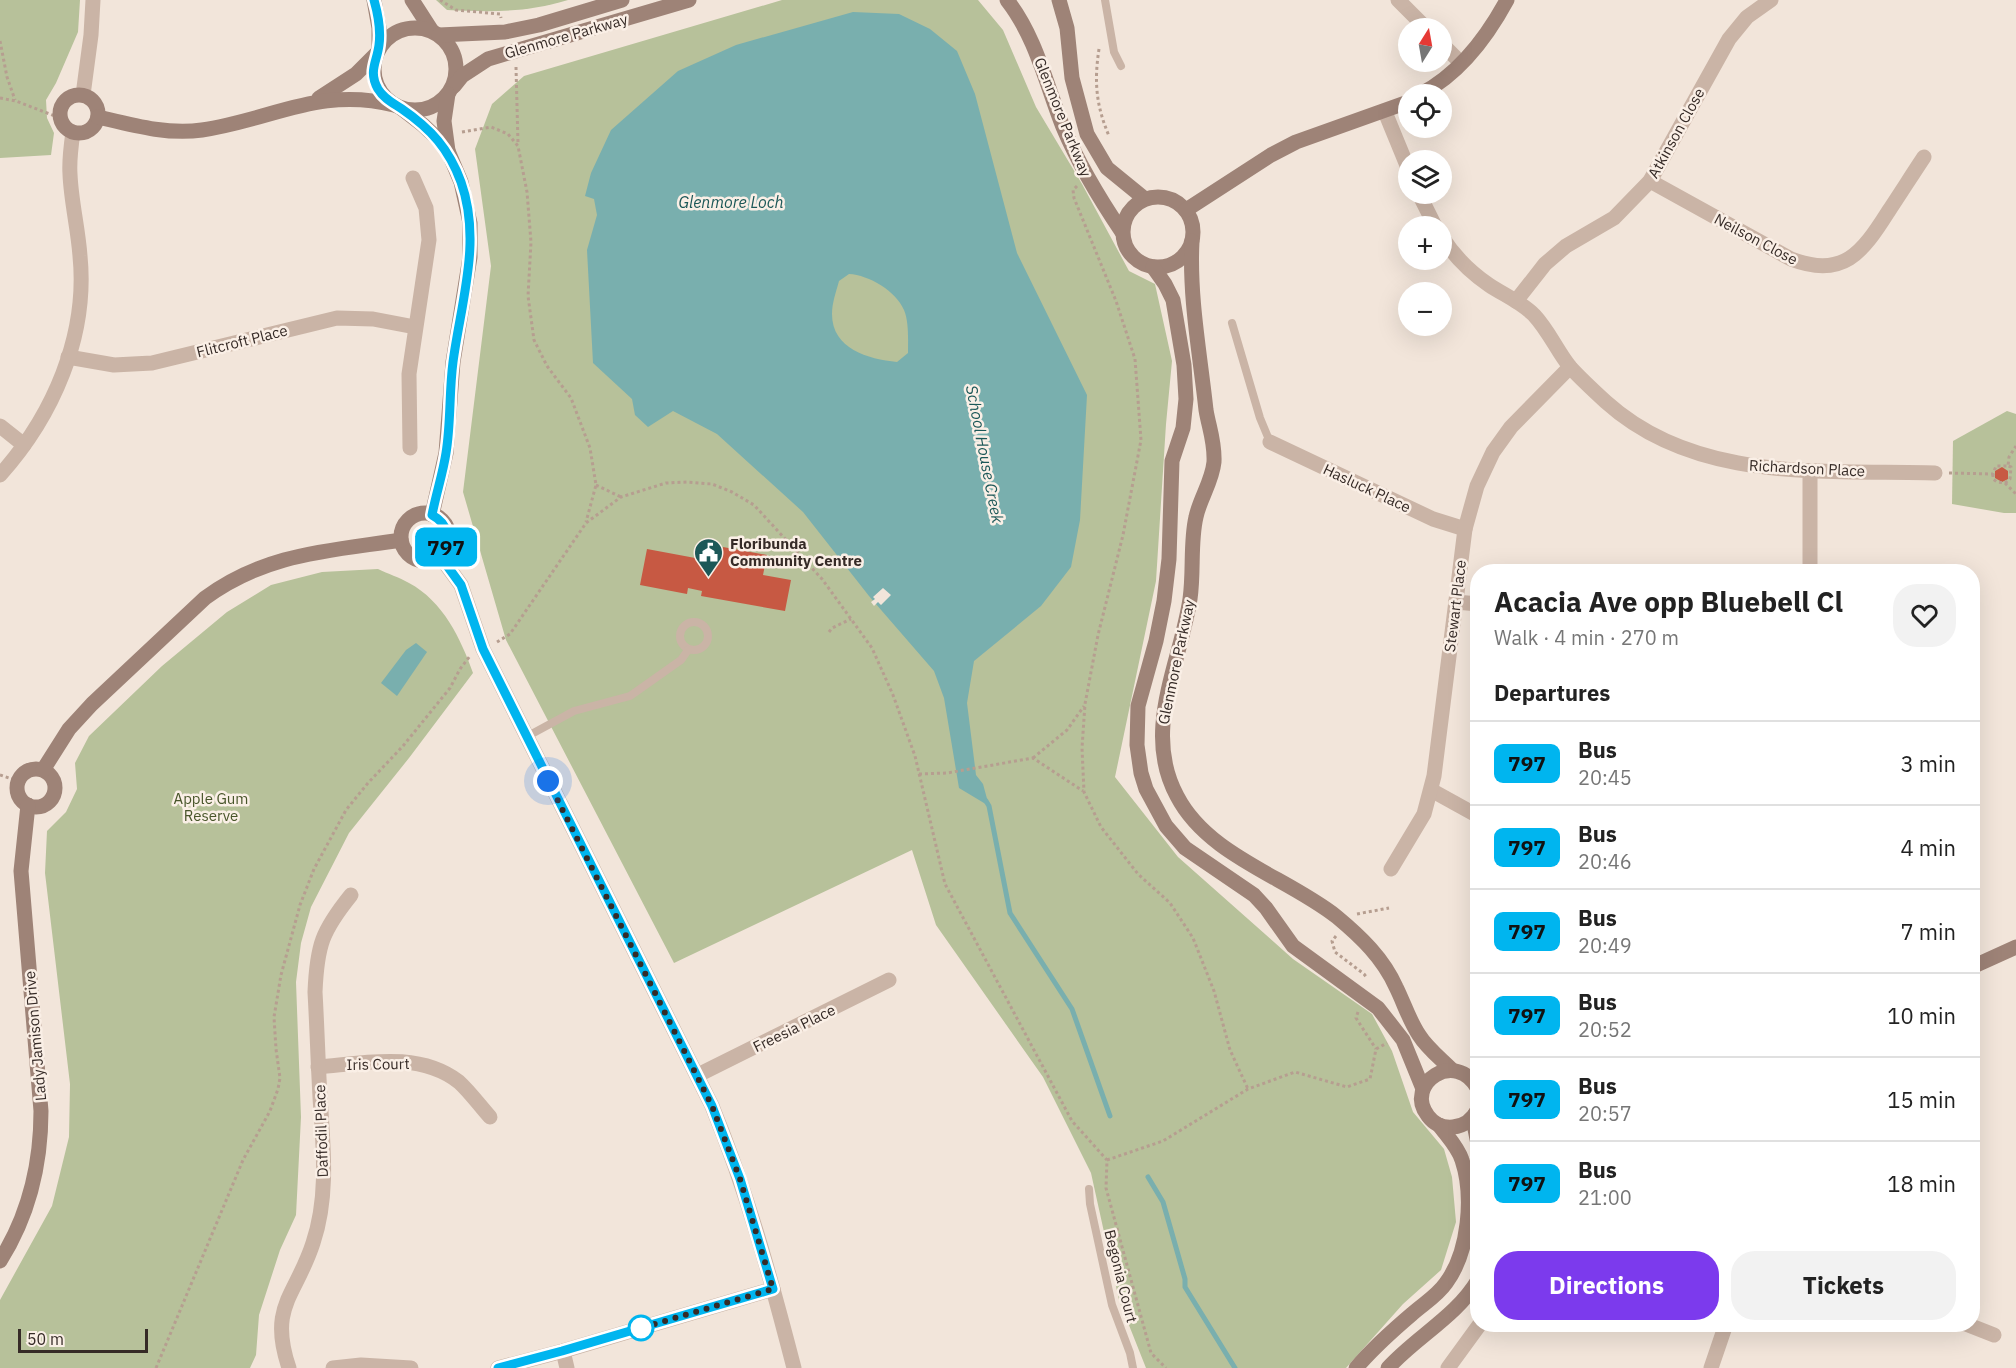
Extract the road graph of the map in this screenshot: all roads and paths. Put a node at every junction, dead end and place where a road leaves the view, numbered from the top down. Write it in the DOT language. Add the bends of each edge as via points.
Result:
graph roads {
  1 [pos="93,0"];
  2 [pos="374,0"];
  3 [pos="412,0"];
  4 [pos="622,0"];
  5 [pos="689,0"];
  6 [pos="1007,0"];
  7 [pos="1059,0"];
  8 [pos="1105,0"];
  9 [pos="1398,0"];
  10 [pos="1507,0"];
  11 [pos="1771,0"];
  12 [pos="1416,18"];
  13 [pos="436,33"];
  14 [pos="0,41"];
  15 [pos="1100,41"];
  16 [pos="377,51"];
  17 [pos="511,51"];
  18 [pos="1452,54"];
  19 [pos="1461,63"];
  20 [pos="1121,66"];
  21 [pos="1434,84"];
  22 [pos="450,91"];
  23 [pos="83,95"];
  24 [pos="0,98"];
  25 [pos="15,100"];
  26 [pos="314,101"];
  27 [pos="398,106"];
  28 [pos="1398,106"];
  29 [pos="1385,112"];
  30 [pos="98,117"];
  31 [pos="60,118"];
  32 [pos="72,132"];
  33 [pos="445,135"];
  34 [pos="1111,141"];
  35 [pos="518,146"];
  36 [pos="1401,150"];
  37 [pos="448,152"];
  38 [pos="1924,157"];
  39 [pos="413,178"];
  40 [pos="1088,180"];
  41 [pos="1650,182"];
  42 [pos="1145,199"];
  43 [pos="1186,210"];
  44 [pos="1122,232"];
  45 [pos="1192,241"];
  46 [pos="1452,252"];
  47 [pos="1153,267"];
  48 [pos="1516,301"];
  49 [pos="1232,323"];
  50 [pos="415,327"];
  51 [pos="69,357"];
  52 [pos="1570,367"];
  53 [pos="0,426"];
  54 [pos="1270,442"];
  55 [pos="24,445"];
  56 [pos="2016,446"];
  57 [pos="410,448"];
  58 [pos="2008,466"];
  59 [pos="1810,471"];
  60 [pos="1935,473"];
  61 [pos="1993,474"];
  62 [pos="0,475"];
  63 [pos="2005,483"];
  64 [pos="596,485"];
  65 [pos="2016,494"];
  66 [pos="621,497"];
  67 [pos="432,515"];
  68 [pos="586,522"];
  69 [pos="1465,529"];
  70 [pos="401,540"];
  71 [pos="440,556"];
  72 [pos="1810,564"];
  73 [pos="1456,602"];
  74 [pos="1470,603"];
  75 [pos="851,619"];
  76 [pos="829,632"];
  77 [pos="483,649"];
  78 [pos="688,650"];
  79 [pos="1085,704"];
  80 [pos="526,737"];
  81 [pos="1033,758"];
  82 [pos="43,770"];
  83 [pos="919,774"];
  84 [pos="0,775"];
  85 [pos="18,781"];
  86 [pos="1431,790"];
  87 [pos="1084,792"];
  88 [pos="28,805"];
  89 [pos="1470,812"];
  90 [pos="1391,869"];
  91 [pos="351,895"];
  92 [pos="1389,908"];
  93 [pos="1345,924"];
  94 [pos="2016,947"];
  95 [pos="1980,963"];
  96 [pos="889,980"];
  97 [pos="1364,997"];
  98 [pos="1390,1042"];
  99 [pos="1376,1049"];
  100 [pos="318,1067"];
  101 [pos="1452,1070"];
  102 [pos="698,1075"];
  103 [pos="1470,1079"];
  104 [pos="1248,1089"];
  105 [pos="1423,1089"];
  106 [pos="490,1117"];
  107 [pos="1470,1120"];
  108 [pos="1439,1125"];
  109 [pos="1107,1160"];
  110 [pos="1089,1189"];
  111 [pos="0,1261"];
  112 [pos="773,1289"];
  113 [pos="1470,1293"];
  114 [pos="1980,1330"];
  115 [pos="1474,1332"];
  116 [pos="1723,1332"];
  117 [pos="1994,1335"];
  118 [pos="562,1351"];
  119 [pos="156,1368"];
  120 [pos="289,1368"];
  121 [pos="333,1368"];
  122 [pos="411,1368"];
  123 [pos="498,1368"];
  124 [pos="567,1368"];
  125 [pos="794,1368"];
  126 [pos="1132,1368"];
  127 [pos="1166,1368"];
  128 [pos="1356,1368"];
  129 [pos="1388,1368"];
  130 [pos="1448,1368"];
  131 [pos="1711,1368"];
  1 -- 23 [label="street"];
  2 -- 16 [label="main road" via="379,27"];
  3 -- 13 [label="main road"];
  4 -- 13 [label="main road, Glenmore Parkway" via="505,32"];
  5 -- 17 [label="main road, Glenmore Parkway"];
  6 -- 40 [label="main road, Glenmore Parkway" via="1027,30"];
  7 -- 42 [label="main road, Glenmore Parkway" via="1067,28 1072,78 1087,134 1107,168"];
  8 -- 20 [label="lane" via="1114,52"];
  9 -- 12 [label="street"];
  10 -- 19 [label="main road" via="1484,37"];
  11 -- 41 [label="street, Atkinson Close" via="1747,17 1729,39"];
  13 -- 16 [label="main road" via="420,28 397,31"];
  13 -- 22 [label="main road" via="448,43 456,65"];
  14 -- 25 [label="path"];
  15 -- 34 [label="path" via="1096,95"];
  16 -- 26 [label="main road" via="356,74"];
  16 -- 27 [label="main road" via="373,65 378,88"];
  17 -- 22 [label="main road, Glenmore Parkway" via="462,75"];
  17 -- 35 [label="path" via="516,67"];
  18 -- 19 [label="street"];
  19 -- 21 [label="main road"];
  22 -- 27 [label="main road" via="427,109 414,111"];
  22 -- 33 [label="main road"];
  23 -- 30 [label="main road" via="97,106"];
  23 -- 31 [label="main road" via="66,100"];
  24 -- 25 [label="path"];
  25 -- 31 [label="path"];
  26 -- 27 [label="main road" via="363,98"];
  26 -- 30 [label="main road" via="201,130 162,130"];
  27 -- 37 [label="main road" via="442,142"];
  28 -- 29 [label="main road"];
  29 -- 36 [label="street"];
  29 -- 43 [label="main road" via="1296,142"];
  30 -- 32 [label="main road" via="89,131"];
  31 -- 32 [label="main road"];
  32 -- 51 [label="street" via="70,175 81,273"];
  33 -- 35 [label="path" via="491,127 508,134"];
  33 -- 37 [label="main road"];
  35 -- 64 [label="path" via="531,232 528,296 534,340 547,366 571,398 590,448"];
  37 -- 67 [label="main road" via="468,208 471,248 453,362 446,453"];
  38 -- 41 [label="street, Neilson Close" via="1863,249 1846,262 1826,266 1791,259"];
  39 -- 50 [label="street" via="422,195 429,229 429,254"];
  40 -- 44 [label="main road, Glenmore Parkway"];
  40 -- 79 [label="path" via="1073,190 1073,195 1135,358 1141,440"];
  41 -- 48 [label="street, Atkinson Close" via="1614,218 1566,246 1545,264"];
  42 -- 43 [label="main road" via="1164,197"];
  42 -- 44 [label="main road" via="1130,209"];
  43 -- 45 [label="main road" via="1194,229"];
  44 -- 47 [label="main road" via="1131,256"];
  45 -- 47 [label="main road" via="1177,262"];
  45 -- 93 [label="main road, Glenmore Parkway" via="1195,317 1214,459 1212,476 1196,517 1186,622 1164,706 1164,761 1176,795 1200,827"];
  46 -- 48 [label="street, Richardson Place" via="1473,273"];
  47 -- 97 [label="main road, Glenmore Parkway" via="1173,300 1186,399 1183,428 1172,461 1164,601 1138,706 1141,773 1156,809 1175,839 1254,895 1293,946"];
  48 -- 52 [label="street, Richardson Place" via="1539,321"];
  49 -- 54 [label="lane"];
  50 -- 51 [label="street, Flitcroft Place" via="373,319 337,318 152,363 114,366"];
  50 -- 57 [label="street" via="409,383"];
  51 -- 55 [label="street" via="51,403"];
  52 -- 59 [label="street, Richardson Place" via="1625,417 1672,443 1743,465"];
  52 -- 69 [label="street, Stewart Place" via="1522,415 1493,452 1477,486"];
  53 -- 55 [label="street"];
  54 -- 69 [label="street, Hasluck Place" via="1433,519"];
  55 -- 62 [label="street"];
  56 -- 58 [label="path"];
  58 -- 61 [label="path" via="1996,466"];
  58 -- 63 [label="path" via="2010,479"];
  59 -- 60 [label="street, Richardson Place"];
  59 -- 72 [label="street"];
  60 -- 61 [label="path"];
  61 -- 63 [label="path" via="1997,482"];
  63 -- 65 [label="path"];
  64 -- 66 [label="path"];
  64 -- 68 [label="path"];
  66 -- 68 [label="path"];
  66 -- 75 [label="path" via="666,483 687,482 712,484 732,492 754,505 822,579"];
  67 -- 70 [label="main road" via="412,517"];
  67 -- 71 [label="main road" via="447,530 448,544"];
  68 -- 77 [label="path" via="510,634"];
  69 -- 73 [label="street, Stewart Place"];
  70 -- 71 [label="main road" via="407,553 419,561"];
  70 -- 82 [label="main road" via="296,556 248,572 219,588 92,704 69,729"];
  71 -- 77 [label="street" via="461,585"];
  73 -- 74 [label="street"];
  73 -- 86 [label="street, Stewart Place"];
  75 -- 76 [label="path"];
  75 -- 83 [label="path" via="872,648 893,695"];
  77 -- 80 [label="street"];
  77 -- 119 [label="path" via="471,655 437,705 346,810 314,869 280,975 274,1017 278,1089 243,1160"];
  78 -- 80 [label="lane" via="681,660 630,696 574,711"];
  79 -- 81 [label="path" via="1066,730"];
  79 -- 87 [label="path"];
  80 -- 102 [label="street"];
  81 -- 83 [label="path"];
  81 -- 87 [label="path"];
  82 -- 85 [label="main road" via="25,772"];
  82 -- 88 [label="main road" via="55,783 54,795 40,807"];
  83 -- 109 [label="path" via="945,884 1072,1121"];
  84 -- 85 [label="path"];
  85 -- 88 [label="main road" via="17,793"];
  86 -- 89 [label="street"];
  86 -- 90 [label="street, Stewart Place" via="1419,823"];
  87 -- 104 [label="path" via="1101,827 1138,874 1170,903 1193,938 1214,991 1230,1050"];
  88 -- 111 [label="main road, Lady Jamison Drive" via="21,871 41,1131 29,1198"];
  91 -- 100 [label="street, Daffodil Place" via="331,920 319,953 315,992"];
  92 -- 93 [label="path" via="1357,914"];
  93 -- 97 [label="path" via="1332,941 1335,952 1364,974 1370,984"];
  93 -- 101 [label="main road, Glenmore Parkway" via="1379,957 1419,1036"];
  94 -- 95 [label="main road"];
  96 -- 102 [label="street, Freesia Place"];
  97 -- 99 [label="path" via="1356,1018"];
  97 -- 105 [label="main road, Glenmore Parkway" via="1403,1040"];
  98 -- 99 [label="path"];
  99 -- 104 [label="path" via="1370,1079 1347,1087 1294,1072"];
  100 -- 106 [label="street, Iris Court" via="400,1061 427,1066 461,1084"];
  100 -- 120 [label="street, Daffodil Place" via="323,1149 320,1215 281,1326"];
  101 -- 103 [label="main road, Glenmore Parkway"];
  101 -- 105 [label="main road" via="1435,1075"];
  102 -- 112 [label="street" via="730,1149"];
  104 -- 109 [label="path" via="1163,1141"];
  105 -- 108 [label="main road, Glenmore Parkway" via="1424,1110"];
  107 -- 108 [label="main road" via="1459,1126"];
  108 -- 128 [label="main road" via="1462,1158 1465,1172 1468,1215 1460,1255 1445,1285"];
  109 -- 127 [label="path" via="1106,1188 1151,1353"];
  110 -- 126 [label="lane, Begonia Court" via="1112,1305"];
  112 -- 118 [label="street"];
  112 -- 125 [label="street"];
  113 -- 129 [label="main road"];
  114 -- 117 [label="street"];
  115 -- 130 [label="street"];
  116 -- 131 [label="street"];
  118 -- 123 [label="street"];
  118 -- 124 [label="street"];
  121 -- 122 [label="street"];
}
